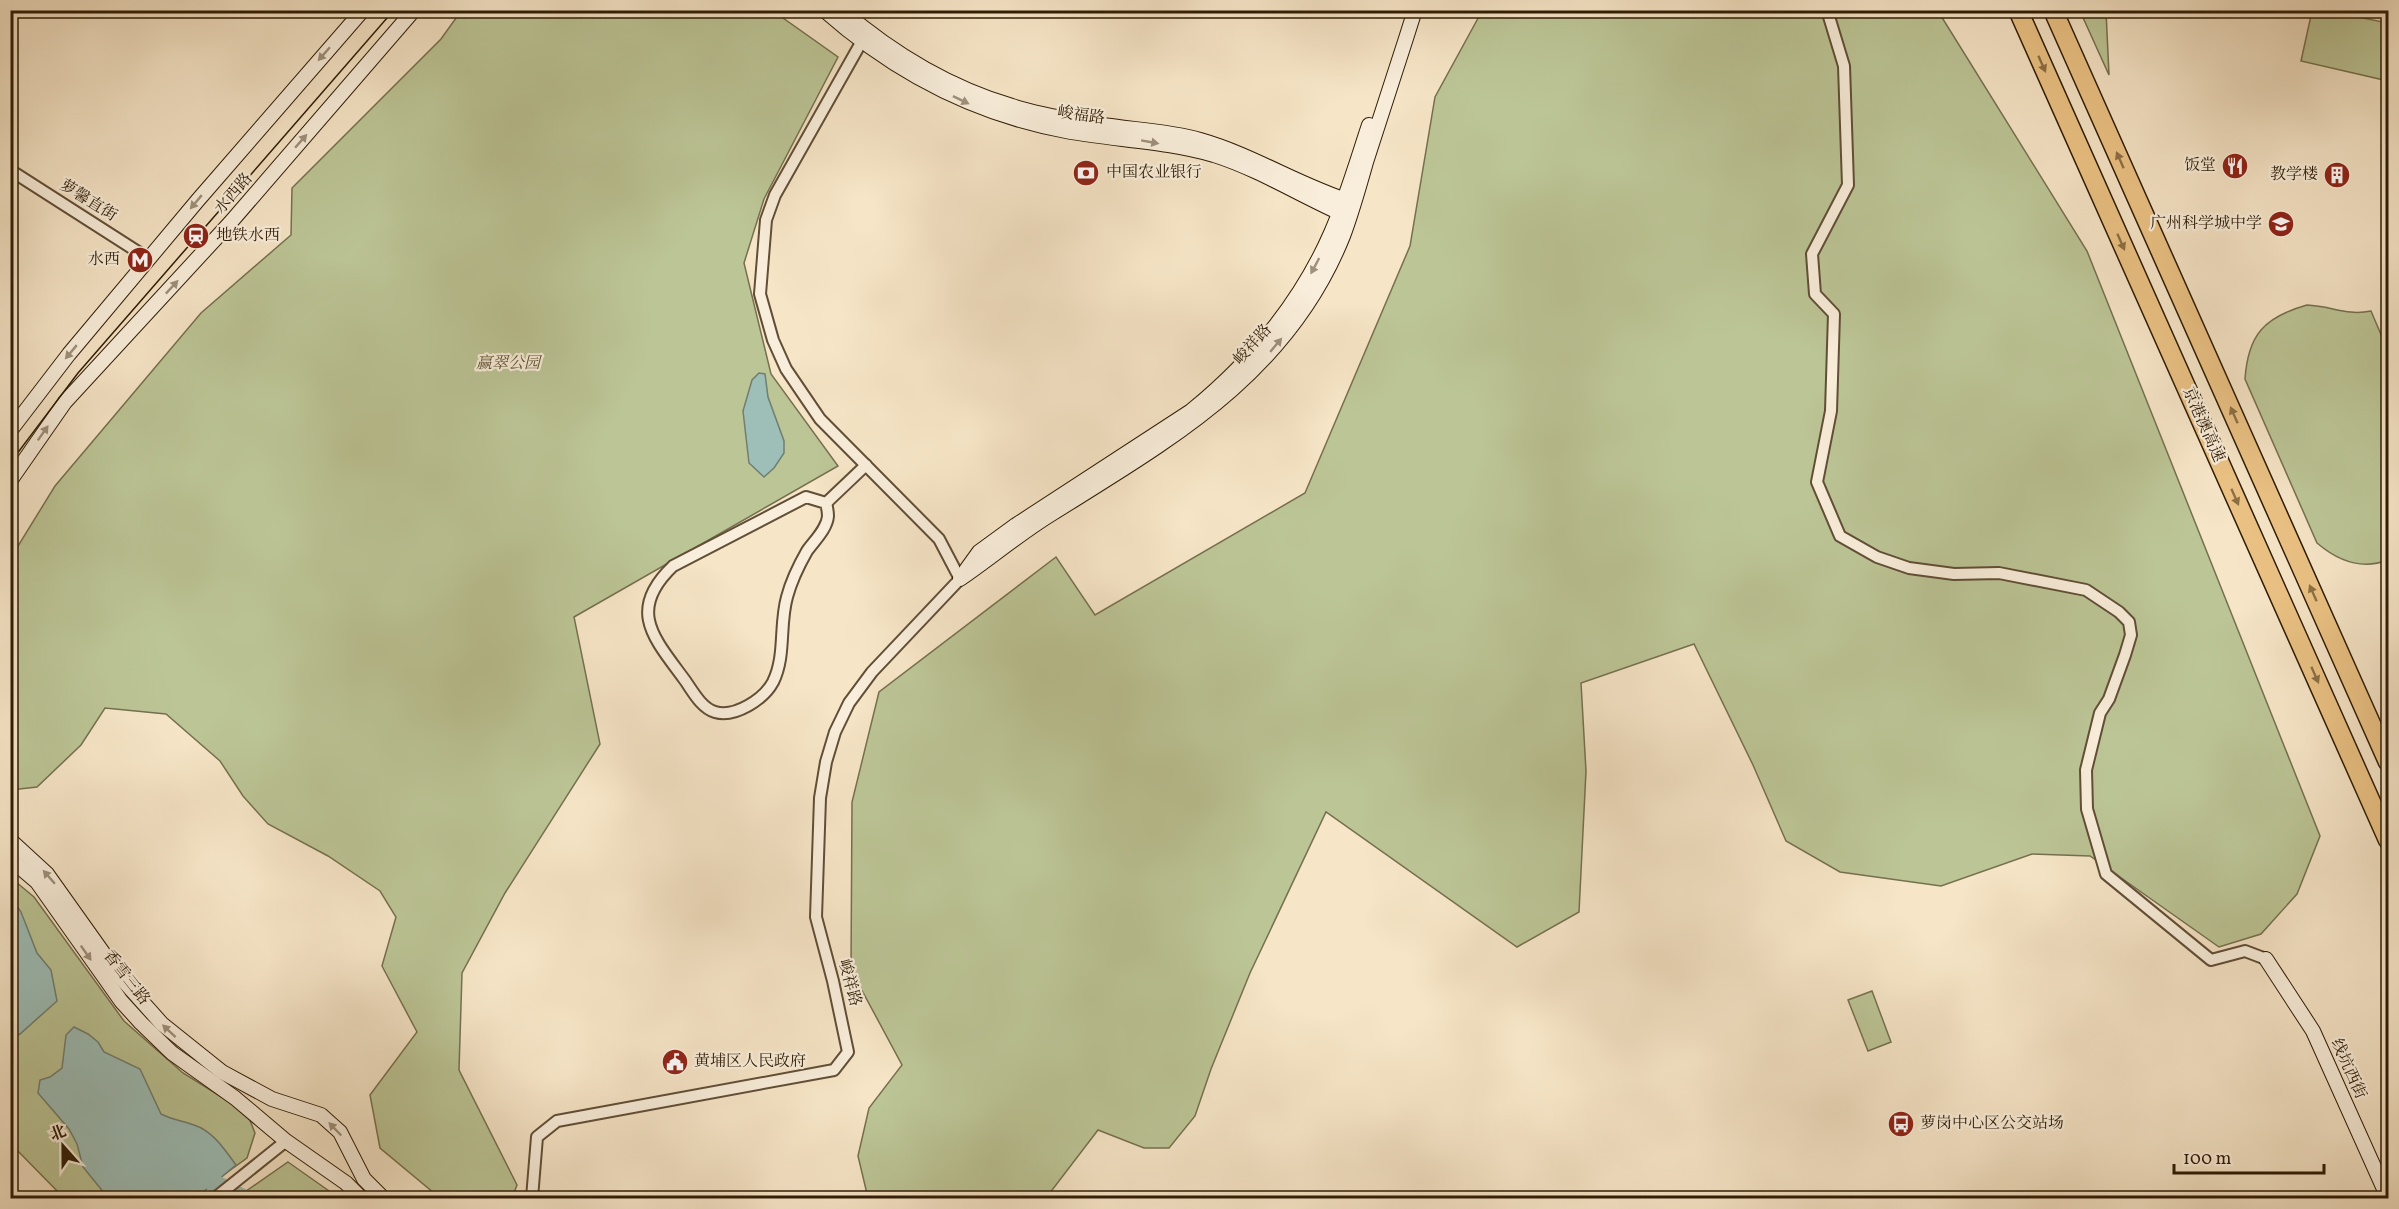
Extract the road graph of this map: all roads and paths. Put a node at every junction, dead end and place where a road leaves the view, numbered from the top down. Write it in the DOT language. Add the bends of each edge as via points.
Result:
graph roads {
  1 [pos="363,10"];
  2 [pos="414,10"];
  3 [pos="824,10"];
  4 [pos="842,10"];
  5 [pos="1407,10"];
  6 [pos="1415,10"];
  7 [pos="1827,10"];
  8 [pos="2053,10"];
  9 [pos="2020,15"];
  10 [pos="862,41"];
  11 [pos="10,170"];
  12 [pos="1346,208"];
  13 [pos="149,259"];
  14 [pos="10,431"];
  15 [pos="866,465"];
  16 [pos="10,481"];
  17 [pos="826,503"];
  18 [pos="960,579"];
  19 [pos="2388,762"];
  20 [pos="10,840"];
  21 [pos="2388,840"];
  22 [pos="10,859"];
  23 [pos="2266,959"];
  24 [pos="286,1141"];
  25 [pos="215,1198"];
  26 [pos="361,1198"];
  27 [pos="383,1198"];
  28 [pos="531,1198"];
  29 [pos="2388,1198"];
  1 -- 13 [label="street, 水西路, one-way"];
  16 -- 2 [label="street, 水西路, one-way" via="65,402 230,223"];
  3 -- 10 [label="street, 峻福路"];
  4 -- 12 [label="street, 峻福路" via="912,62 982,96 1048,115 1201,140 1241,154 1328,195"];
  5 -- 12 [label="street, 峻祥路"];
  6 -- 12 [label="street, 峻祥路"];
  7 -- 23 [label="street" via="1844,66 1848,185 1812,254 1815,294 1834,314 1831,411 1816,482 1840,536 1877,557 1909,568 1954,574 1999,573 2086,590 2119,612 2128,622 2130,635 2109,699 2100,713 2086,771 2087,809 2106,874 2211,960 2246,951"];
  19 -- 8 [label="highway, 京港澳高速, one-way"];
  9 -- 21 [label="highway, 京港澳高速, one-way"];
  10 -- 12 [label="street, 峻福路, one-way" via="914,75 975,107 1068,132 1215,155"];
  10 -- 15 [label="street" via="775,195 766,220 760,294 786,369 820,419"];
  11 -- 13 [label="street, 萝馨直街"];
  12 -- 18 [label="street, 峻祥路" via="1343,236 1303,309 1272,350 1228,395 1162,445 1050,515"];
  13 -- 14 [label="street, 水西路, one-way"];
  15 -- 17 [label="street"];
  15 -- 18 [label="street" via="939,539"];
  17 -- 17 [label="street" via="806,496 673,566 659,579 648,601 655,640 702,704 715,712 748,706 773,682 780,660 787,595 828,518"];
  18 -- 28 [label="street, 峻祥路" via="872,672 849,703 826,762 820,798 816,917 848,1052 834,1071 557,1121 537,1137"];
  27 -- 20 [label="street, one-way" via="364,1179 340,1132 321,1115 272,1099 222,1072 162,1023 121,978 47,874"];
  22 -- 24 [label="street, 香雪三路, one-way" via="36,882 141,1023 172,1053"];
  23 -- 29 [label="street, 线坑西街" via="2313,1031"];
  24 -- 25 [label="street"];
  24 -- 26 [label="street, 香雪三路"];
}
